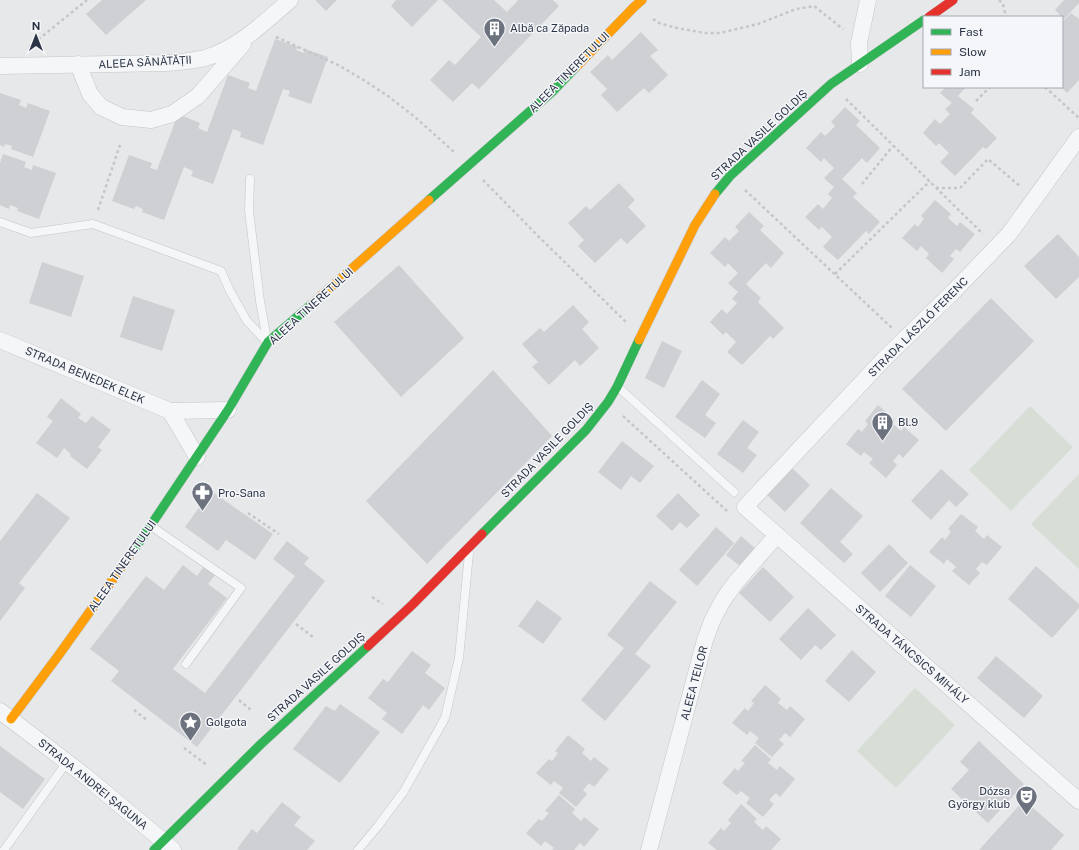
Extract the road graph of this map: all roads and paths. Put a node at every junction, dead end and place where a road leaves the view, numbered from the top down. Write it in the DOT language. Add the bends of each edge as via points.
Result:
graph roads {
  1 [pos="87,0"];
  2 [pos="290,0"];
  3 [pos="868,0"];
  4 [pos="953,0"];
  5 [pos="999,0"];
  6 [pos="637,2"];
  7 [pos="930,16"];
  8 [pos="1006,16"];
  9 [pos="923,21"];
  10 [pos="254,31"];
  11 [pos="859,43"];
  12 [pos="29,47"];
  13 [pos="78,64"];
  14 [pos="860,64"];
  15 [pos="0,66"];
  16 [pos="989,88"];
  17 [pos="1046,88"];
  18 [pos="976,100"];
  19 [pos="861,114"];
  20 [pos="1079,119"];
  21 [pos="1079,137"];
  22 [pos="120,145"];
  23 [pos="894,146"];
  24 [pos="468,166"];
  25 [pos="730,176"];
  26 [pos="250,179"];
  27 [pos="930,182"];
  28 [pos="862,184"];
  29 [pos="936,188"];
  30 [pos="1035,199"];
  31 [pos="0,222"];
  32 [pos="93,224"];
  33 [pos="997,247"];
  34 [pos="835,274"];
  35 [pos="641,337"];
  36 [pos="904,339"];
  37 [pos="0,340"];
  38 [pos="268,342"];
  39 [pos="617,387"];
  40 [pos="608,402"];
  41 [pos="228,410"];
  42 [pos="170,411"];
  43 [pos="197,457"];
  44 [pos="734,492"];
  45 [pos="745,507"];
  46 [pos="248,513"];
  47 [pos="151,525"];
  48 [pos="279,534"];
  49 [pos="776,535"];
  50 [pos="470,546"];
  51 [pos="296,624"];
  52 [pos="313,637"];
  53 [pos="186,664"];
  54 [pos="239,700"];
  55 [pos="134,710"];
  56 [pos="251,710"];
  57 [pos="6,715"];
  58 [pos="148,721"];
  59 [pos="184,748"];
  60 [pos="67,762"];
  61 [pos="207,765"];
  62 [pos="1079,801"];
  63 [pos="164,847"];
  64 [pos="4,850"];
  65 [pos="358,850"];
  66 [pos="649,850"];
  1 -- 12 [label="path"];
  2 -- 10 [label="street, ALEEA SĂNĂTĂȚII"];
  3 -- 11 [label="street"];
  4 -- 7 [label="street"];
  5 -- 8 [label="path" via="1003,4"];
  6 -- 11 [label="path" via="659,23 705,33 720,33 758,24 796,9 814,6"];
  6 -- 24 [label="street, ALEEA TINERETULUI" via="553,91"];
  9 -- 14 [label="street, STRADA VASILE GOLDIȘ"];
  10 -- 13 [label="street, ALEEA SĂNĂTĂȚII" via="221,52 190,61"];
  10 -- 13 [label="street, ALEEA SĂNĂTĂȚII" via="198,96 172,114 151,120 122,117 101,107 90,94"];
  10 -- 24 [label="path" via="273,36 338,65 362,79 415,117"];
  11 -- 14 [label="street"];
  13 -- 15 [label="street, ALEEA SĂNĂTĂȚII"];
  14 -- 25 [label="street, STRADA VASILE GOLDIȘ" via="832,84"];
  16 -- 18 [label="path"];
  17 -- 20 [label="path"];
  19 -- 23 [label="path"];
  21 -- 30 [label="street, STRADA LÁSZLÓ FERENC"];
  22 -- 32 [label="path"];
  23 -- 27 [label="path"];
  23 -- 28 [label="path"];
  24 -- 35 [label="path"];
  24 -- 38 [label="street, ALEEA TINERETULUI"];
  25 -- 34 [label="path"];
  25 -- 35 [label="street, STRADA VASILE GOLDIȘ" via="705,207 695,225"];
  26 -- 38 [label="lane" via="249,211 260,301"];
  27 -- 29 [label="path"];
  27 -- 34 [label="path"];
  29 -- 30 [label="path" via="960,188 988,159"];
  29 -- 33 [label="path"];
  30 -- 33 [label="street, STRADA LÁSZLÓ FERENC"];
  31 -- 32 [label="lane" via="31,233"];
  32 -- 38 [label="lane" via="221,271 247,321"];
  33 -- 36 [label="street, STRADA LÁSZLÓ FERENC"];
  34 -- 36 [label="path"];
  35 -- 39 [label="street, STRADA VASILE GOLDIȘ"];
  36 -- 45 [label="street, STRADA LÁSZLÓ FERENC"];
  37 -- 42 [label="street, STRADA BENEDEK ELEK"];
  38 -- 41 [label="street, ALEEA TINERETULUI"];
  39 -- 40 [label="street, STRADA VASILE GOLDIȘ"];
  39 -- 44 [label="lane"];
  40 -- 45 [label="path" via="733,517"];
  40 -- 50 [label="street, STRADA VASILE GOLDIȘ" via="559,459"];
  41 -- 42 [label="street, STRADA BENEDEK ELEK"];
  41 -- 43 [label="street, ALEEA TINERETULUI"];
  42 -- 43 [label="street"];
  43 -- 47 [label="street, ALEEA TINERETULUI"];
  45 -- 49 [label="street, STRADA TÁNCSICS MIHÁLY"];
  46 -- 48 [label="path"];
  47 -- 53 [label="lane" via="240,588"];
  47 -- 57 [label="street, ALEEA TINERETULUI" via="58,656"];
  49 -- 62 [label="street, STRADA TÁNCSICS MIHÁLY"];
  49 -- 66 [label="street, ALEEA TEILOR" via="736,582 712,621"];
  50 -- 63 [label="street, STRADA VASILE GOLDIȘ" via="412,605 261,744"];
  50 -- 65 [label="lane" via="459,658 445,718 404,791"];
  51 -- 52 [label="path"];
  54 -- 56 [label="path"];
  55 -- 58 [label="path"];
  57 -- 60 [label="street, STRADA ANDREI ȘAGUNA"];
  59 -- 61 [label="path"];
  60 -- 63 [label="street, STRADA ANDREI ȘAGUNA"];
  60 -- 64 [label="lane"];
}
